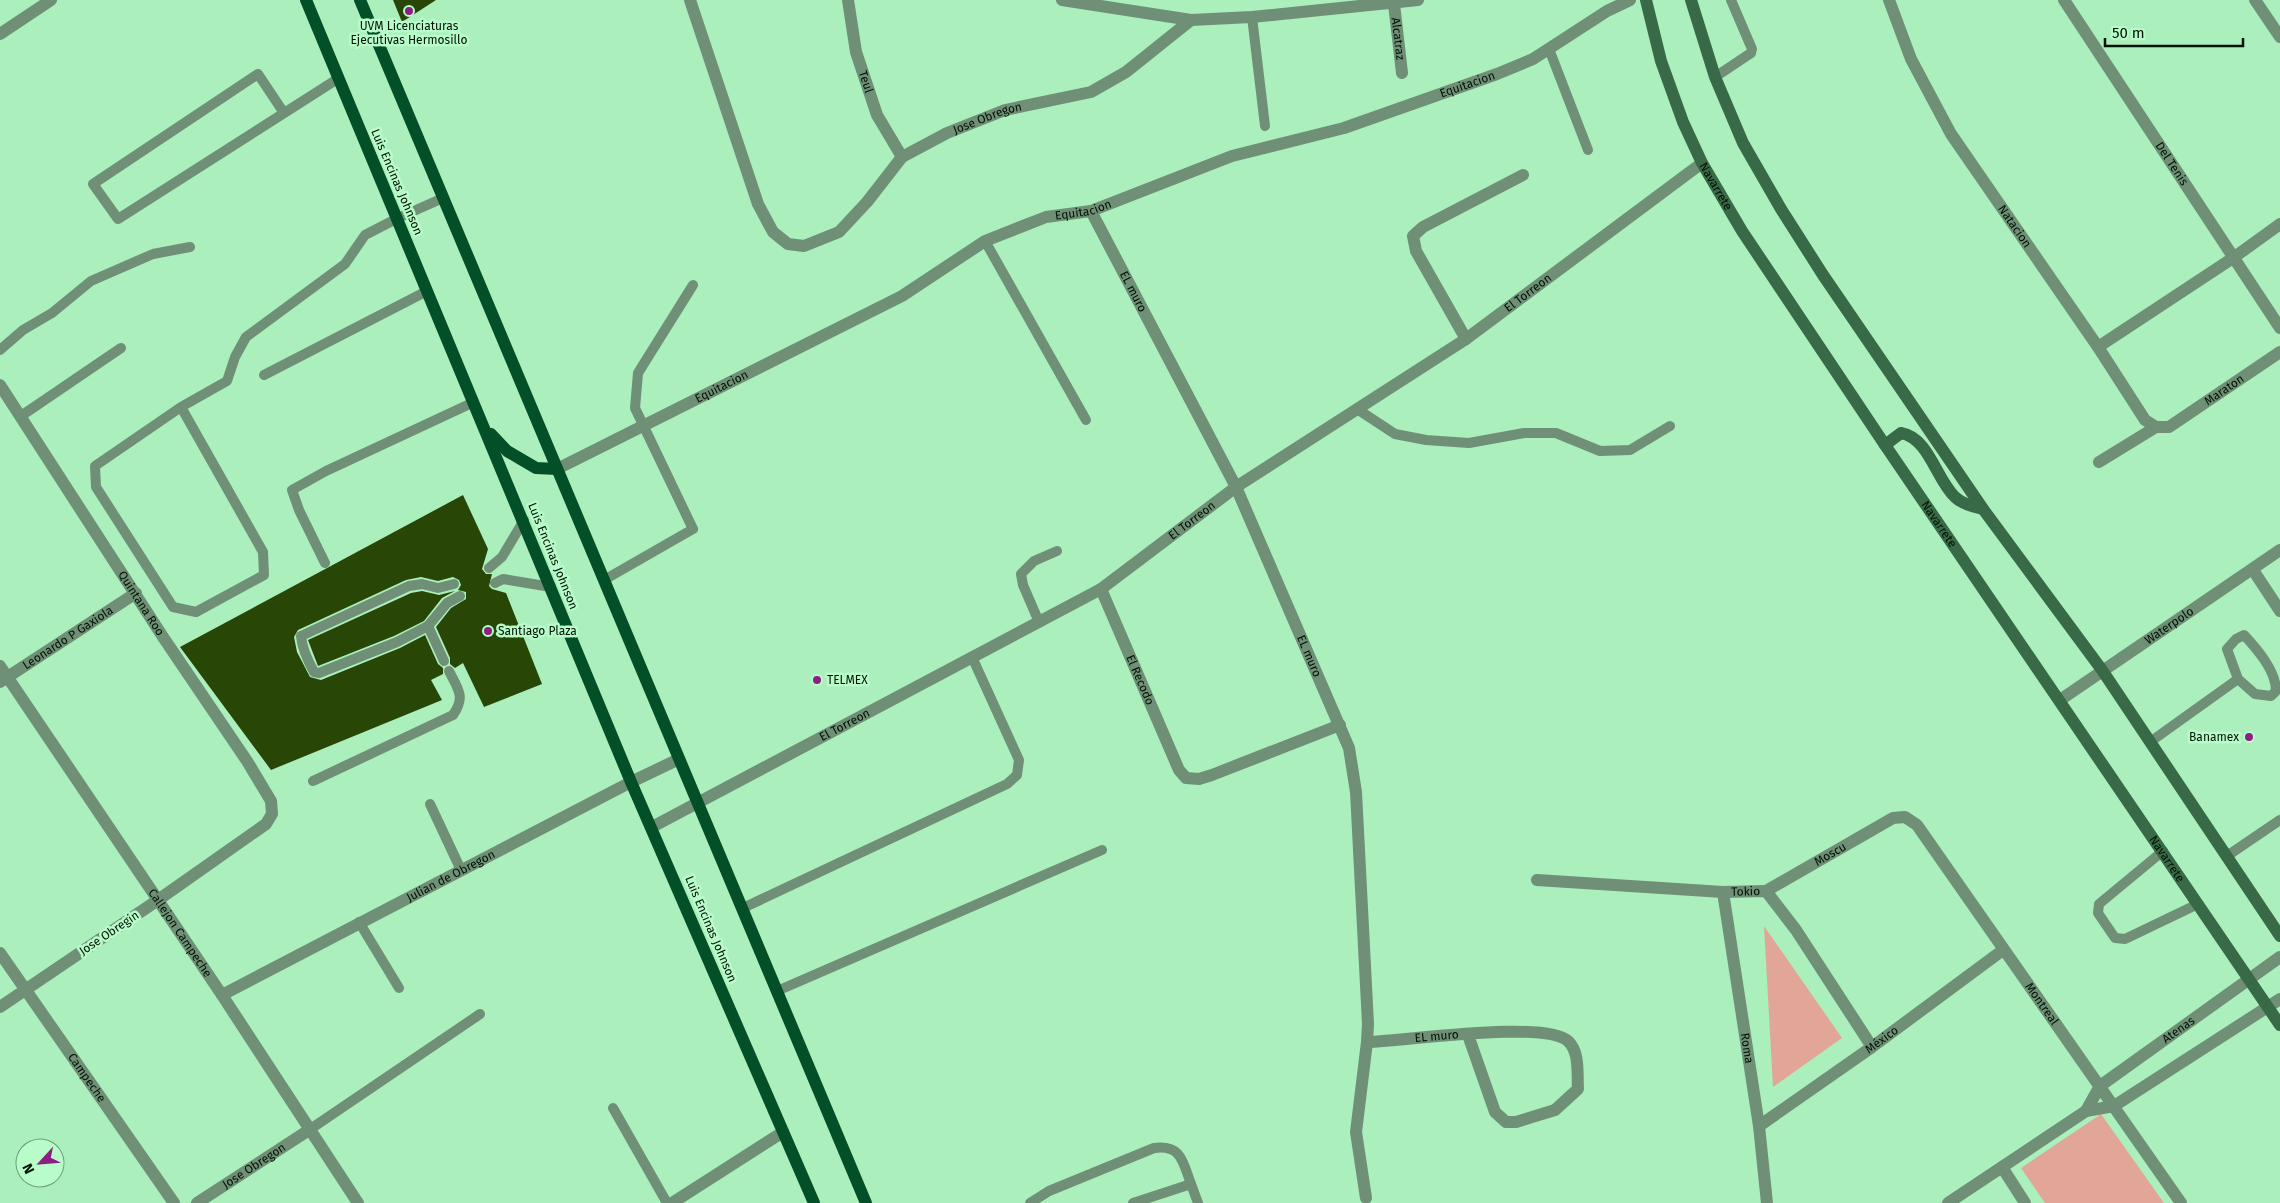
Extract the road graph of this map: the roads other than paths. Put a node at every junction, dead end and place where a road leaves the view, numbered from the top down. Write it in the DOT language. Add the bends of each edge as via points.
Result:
graph roads {
  1 [pos="51,0"];
  2 [pos="306,0"];
  3 [pos="360,0"];
  4 [pos="690,0"];
  5 [pos="848,0"];
  6 [pos="1062,0"];
  7 [pos="1418,0"];
  8 [pos="1630,0"];
  9 [pos="1646,0"];
  10 [pos="1731,0"];
  11 [pos="1889,0"];
  12 [pos="2064,0"];
  13 [pos="2255,0"];
  14 [pos="1695,1"];
  15 [pos="1394,4"];
  16 [pos="1252,17"];
  17 [pos="1191,20"];
  18 [pos="0,34"];
  19 [pos="2280,37"];
  20 [pos="1549,49"];
  21 [pos="1402,73"];
  22 [pos="1714,77"];
  23 [pos="339,78"];
  24 [pos="284,113"];
  25 [pos="1265,126"];
  26 [pos="1588,150"];
  27 [pos="902,157"];
  28 [pos="1702,163"];
  29 [pos="1523,175"];
  30 [pos="443,198"];
  31 [pos="1091,212"];
  32 [pos="398,218"];
  33 [pos="2280,224"];
  34 [pos="985,241"];
  35 [pos="190,247"];
  36 [pos="2232,258"];
  37 [pos="693,285"];
  38 [pos="427,291"];
  39 [pos="2280,328"];
  40 [pos="1466,339"];
  41 [pos="2098,347"];
  42 [pos="121,348"];
  43 [pos="0,350"];
  44 [pos="2280,352"];
  45 [pos="264,375"];
  46 [pos="0,384"];
  47 [pos="474,402"];
  48 [pos="181,408"];
  49 [pos="1357,409"];
  50 [pos="21,416"];
  51 [pos="1086,420"];
  52 [pos="643,426"];
  53 [pos="1670,426"];
  54 [pos="2163,427"];
  55 [pos="486,428"];
  56 [pos="1884,445"];
  57 [pos="2098,462"];
  58 [pos="556,469"];
  59 [pos="1236,487"];
  60 [pos="1983,509"];
  61 [pos="524,520"];
  62 [pos="2280,550"];
  63 [pos="1057,551"];
  64 [pos="325,563"];
  65 [pos="489,568"];
  66 [pos="2253,570"];
  67 [pos="604,580"];
  68 [pos="494,582"];
  69 [pos="454,584"];
  70 [pos="552,587"];
  71 [pos="438,588"];
  72 [pos="1102,589"];
  73 [pos="136,593"];
  74 [pos="460,596"];
  75 [pos="447,603"];
  76 [pos="2280,611"];
  77 [pos="1039,622"];
  78 [pos="428,626"];
  79 [pos="972,658"];
  80 [pos="0,666"];
  81 [pos="2102,670"];
  82 [pos="4,679"];
  83 [pos="2238,679"];
  84 [pos="2060,700"];
  85 [pos="1340,725"];
  86 [pos="2150,742"];
  87 [pos="680,759"];
  88 [pos="313,780"];
  89 [pos="631,782"];
  90 [pos="698,802"];
  91 [pos="430,804"];
  92 [pos="1894,818"];
  93 [pos="2280,820"];
  94 [pos="266,824"];
  95 [pos="652,827"];
  96 [pos="1102,850"];
  97 [pos="2163,851"];
  98 [pos="2227,856"];
  99 [pos="461,870"];
  100 [pos="1536,880"];
  101 [pos="1766,891"];
  102 [pos="1723,892"];
  103 [pos="158,900"];
  104 [pos="2198,904"];
  105 [pos="743,908"];
  106 [pos="359,922"];
  107 [pos="2280,936"];
  108 [pos="2003,950"];
  109 [pos="0,953"];
  110 [pos="2280,957"];
  111 [pos="2249,979"];
  112 [pos="399,988"];
  113 [pos="25,990"];
  114 [pos="777,991"];
  115 [pos="222,995"];
  116 [pos="2280,999"];
  117 [pos="0,1006"];
  118 [pos="2268,1006"];
  119 [pos="480,1014"];
  120 [pos="2280,1025"];
  121 [pos="1468,1035"];
  122 [pos="1367,1042"];
  123 [pos="1872,1047"];
  124 [pos="2100,1086"];
  125 [pos="2114,1106"];
  126 [pos="613,1108"];
  127 [pos="2086,1111"];
  128 [pos="1759,1126"];
  129 [pos="309,1130"];
  130 [pos="784,1132"];
  131 [pos="2002,1166"];
  132 [pos="1191,1184"];
  133 [pos="1366,1198"];
  134 [pos="1140,1202"];
  135 [pos="174,1203"];
  136 [pos="197,1203"];
  137 [pos="358,1203"];
  138 [pos="667,1203"];
  139 [pos="672,1203"];
  140 [pos="814,1203"];
  141 [pos="866,1203"];
  142 [pos="1030,1203"];
  143 [pos="1198,1203"];
  144 [pos="1767,1203"];
  145 [pos="1948,1203"];
  146 [pos="2024,1203"];
  147 [pos="2181,1203"];
  1 -- 18 [label="street"];
  2 -- 23 [label="main road, Luis Encinas Johnson"];
  3 -- 30 [label="main road"];
  4 -- 27 [label="street, Jose Obregon" via="758,204 773,232 788,244 804,246 839,232"];
  5 -- 27 [label="street, Teul" via="856,52 877,115"];
  6 -- 17 [label="street"];
  7 -- 15 [label="street"];
  8 -- 20 [label="street, Equitacion"];
  9 -- 28 [label="main road, Navarrete" via="1661,61"];
  10 -- 22 [label="lane" via="1752,49 1751,53"];
  11 -- 41 [label="street, Natacion" via="1911,59 1950,134"];
  12 -- 36 [label="street, Del Tenis"];
  13 -- 19 [label="street"];
  14 -- 22 [label="main road"];
  15 -- 16 [label="street"];
  15 -- 21 [label="street, Alcatraz"];
  16 -- 17 [label="street"];
  16 -- 25 [label="lane"];
  17 -- 27 [label="street, Jose Obregon" via="1126,72 1091,92 1004,110 947,133"];
  20 -- 26 [label="lane"];
  20 -- 31 [label="street, Equitacion" via="1497,74 1344,128 1232,156"];
  22 -- 60 [label="main road" via="1743,143 1781,209"];
  23 -- 24 [label="lane"];
  23 -- 32 [label="main road, Luis Encinas Johnson"];
  24 -- 24 [label="lane" via="118,219 93,184 258,74"];
  28 -- 40 [label="street, El Torreon"];
  28 -- 56 [label="main road, Navarrete" via="1742,231"];
  29 -- 40 [label="street" via="1423,227 1413,236 1416,251"];
  30 -- 32 [label="lane"];
  30 -- 58 [label="main road"];
  31 -- 34 [label="street, Equitacion" via="1046,217"];
  31 -- 59 [label="street, EL muro"];
  32 -- 38 [label="main road, Luis Encinas Johnson"];
  32 -- 48 [label="lane" via="365,235 344,264 246,337 227,381"];
  33 -- 36 [label="street"];
  34 -- 51 [label="lane"];
  34 -- 52 [label="street, Equitacion" via="902,296"];
  35 -- 43 [label="lane" via="152,254 92,281"];
  36 -- 39 [label="street, Del Tenis"];
  36 -- 41 [label="street"];
  37 -- 52 [label="lane" via="638,373 636,408"];
  38 -- 45 [label="lane"];
  38 -- 47 [label="main road, Luis Encinas Johnson"];
  40 -- 49 [label="street, El Torreon"];
  41 -- 54 [label="street, Natacion" via="2145,420"];
  42 -- 50 [label="lane"];
  44 -- 54 [label="street, Maraton"];
  46 -- 50 [label="street, Quintana Roo"];
  47 -- 55 [label="main road, Luis Encinas Johnson"];
  47 -- 64 [label="lane" via="292,490"];
  48 -- 48 [label="lane" via="95,466 96,488 173,607 196,612 264,575 263,552"];
  49 -- 53 [label="lane" via="1394,434 1426,440 1469,442 1524,433 1556,433 1600,451 1630,450"];
  49 -- 59 [label="street, El Torreon"];
  50 -- 73 [label="street, Quintana Roo"];
  52 -- 58 [label="street, Equitacion"];
  52 -- 67 [label="lane" via="693,529"];
  54 -- 57 [label="street, Maraton"];
  55 -- 58 [label="main road" via="507,451 529,464 536,468"];
  55 -- 61 [label="main road, Luis Encinas Johnson"];
  56 -- 60 [label="main road" via="1901,433 1909,435 1919,444 1955,498"];
  56 -- 84 [label="main road, Navarrete"];
  58 -- 67 [label="main road"];
  59 -- 72 [label="street, El Torreon"];
  59 -- 85 [label="street, EL muro"];
  60 -- 81 [label="main road"];
  61 -- 65 [label="lane" via="502,557"];
  61 -- 70 [label="main road, Luis Encinas Johnson"];
  62 -- 66 [label="street, Waterpolo"];
  63 -- 77 [label="lane" via="1034,561 1021,574"];
  66 -- 76 [label="street"];
  66 -- 81 [label="street, Waterpolo"];
  67 -- 87 [label="main road"];
  68 -- 70 [label="lane" via="503,579"];
  69 -- 71 [label="lane"];
  70 -- 89 [label="main road, Luis Encinas Johnson"];
  71 -- 75 [label="lane"];
  71 -- 78 [label="lane" via="422,584 409,586 301,636 314,672 320,673"];
  72 -- 77 [label="street, El Torreon"];
  72 -- 85 [label="street, El Recodo" via="1179,770 1186,778 1199,779"];
  73 -- 82 [label="street, Leonardo P Gaxiola"];
  73 -- 94 [label="street, Quintana Roo" via="271,801 272,814"];
  74 -- 75 [label="lane"];
  75 -- 78 [label="lane"];
  77 -- 79 [label="street, El Torreon"];
  78 -- 88 [label="lane" via="460,692 460,705 453,715"];
  79 -- 90 [label="street, El Torreon"];
  79 -- 105 [label="lane" via="1019,760 1017,775 1007,784"];
  80 -- 82 [label="street, Callejon Campeche"];
  81 -- 84 [label="street, Waterpolo"];
  81 -- 86 [label="main road"];
  82 -- 103 [label="street, Callejon Campeche"];
  83 -- 83 [label="lane" via="2255,694 2271,696 2276,691 2276,681 2244,635 2227,649"];
  83 -- 86 [label="lane"];
  84 -- 97 [label="main road, Navarrete"];
  85 -- 122 [label="street, EL muro" via="1349,748 1356,792"];
  86 -- 98 [label="main road"];
  87 -- 89 [label="street, Julian de Obregon"];
  87 -- 90 [label="main road"];
  89 -- 95 [label="main road, Luis Encinas Johnson"];
  89 -- 99 [label="street, Julian de Obregon"];
  90 -- 95 [label="street, El Torreon"];
  90 -- 105 [label="main road"];
  91 -- 99 [label="lane"];
  92 -- 101 [label="street, Moscu"];
  92 -- 108 [label="street, Montreal" via="1905,817 1917,825"];
  93 -- 98 [label="lane"];
  94 -- 103 [label="street, Jose Obregin"];
  95 -- 130 [label="main road, Luis Encinas Johnson"];
  96 -- 114 [label="lane"];
  97 -- 104 [label="main road, Navarrete"];
  97 -- 104 [label="lane" via="2099,904 2098,913 2115,938 2125,939"];
  98 -- 107 [label="main road"];
  99 -- 106 [label="street, Julian de Obregon"];
  100 -- 102 [label="street, Tokio"];
  101 -- 102 [label="street, Tokio"];
  101 -- 123 [label="street, Tokio" via="1796,930"];
  102 -- 128 [label="street, Roma"];
  103 -- 113 [label="street, Jose Obregin"];
  103 -- 115 [label="street, Callejon Campeche"];
  104 -- 111 [label="main road, Navarrete"];
  105 -- 114 [label="main road"];
  106 -- 112 [label="lane"];
  106 -- 115 [label="street, Julian de Obregon"];
  108 -- 123 [label="street, México"];
  108 -- 124 [label="street, Montreal"];
  109 -- 113 [label="street, Campeche"];
  110 -- 111 [label="street, Atenas"];
  111 -- 118 [label="main road, Navarrete"];
  111 -- 124 [label="street, Atenas"];
  113 -- 117 [label="street, Jose Obregin"];
  113 -- 135 [label="street, Campeche"];
  114 -- 141 [label="main road"];
  115 -- 129 [label="street, Callejon Campeche"];
  116 -- 118 [label="street, Atenas"];
  118 -- 120 [label="main road, Navarrete"];
  118 -- 125 [label="street, Atenas"];
  119 -- 129 [label="lane"];
  121 -- 121 [label="street, EL muro" via="1503,1030 1556,1035 1569,1042 1577,1058 1578,1089 1555,1110 1506,1122 1495,1112"];
  121 -- 122 [label="street, EL muro"];
  122 -- 133 [label="street" via="1356,1132"];
  123 -- 128 [label="street, México"];
  124 -- 125 [label="street, Montreal"];
  124 -- 127 [label="street, Atenas"];
  125 -- 127 [label="street, Atenas"];
  125 -- 147 [label="street, Montreal"];
  126 -- 138 [label="lane"];
  127 -- 131 [label="street, Atenas"];
  128 -- 144 [label="street, Roma"];
  129 -- 136 [label="street, Jose Obregon"];
  129 -- 137 [label="street, Callejon Campeche"];
  130 -- 139 [label="street"];
  130 -- 140 [label="main road, Luis Encinas Johnson"];
  131 -- 145 [label="street, Atenas"];
  131 -- 146 [label="street"];
  132 -- 134 [label="lane"];
  132 -- 142 [label="lane" via="1180,1156 1166,1146 1048,1191"];
  132 -- 143 [label="lane"];
}
